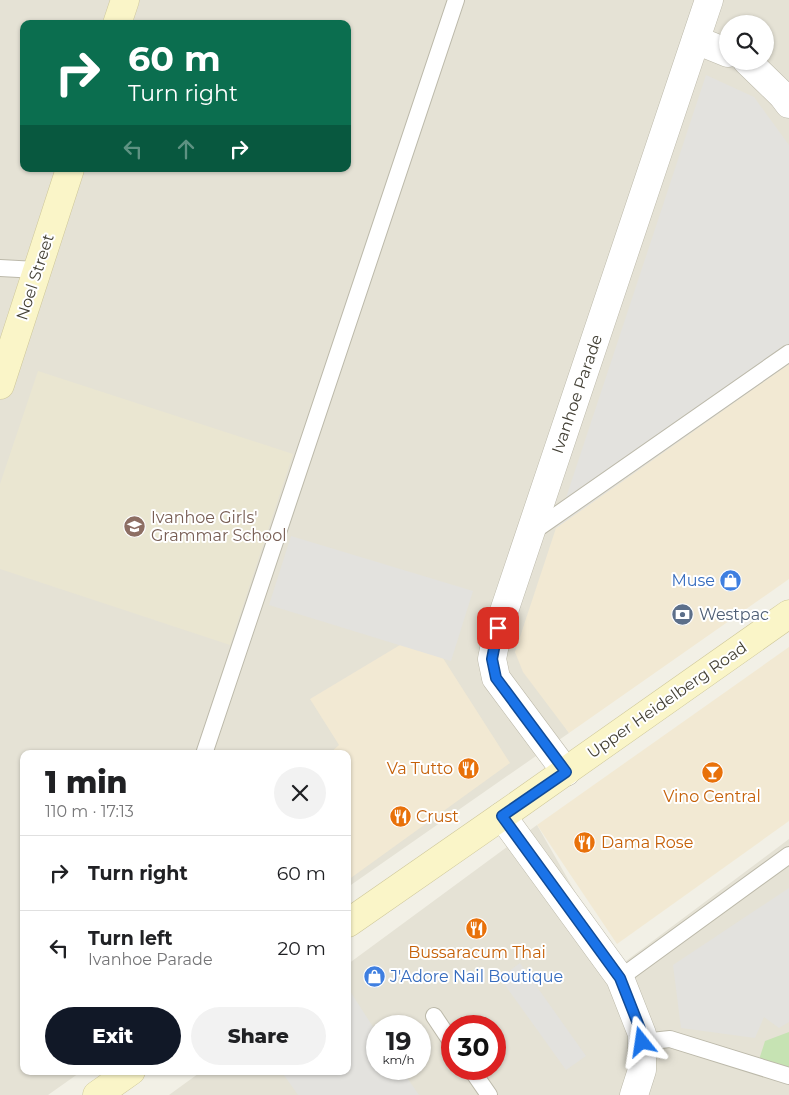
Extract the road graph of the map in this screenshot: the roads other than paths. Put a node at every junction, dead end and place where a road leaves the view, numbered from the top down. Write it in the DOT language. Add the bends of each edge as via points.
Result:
graph roads {
  1 [pos="125,0"];
  2 [pos="456,0"];
  3 [pos="709,0"];
  4 [pos="119,20"];
  5 [pos="696,40"];
  6 [pos="719,49"];
  7 [pos="756,70"];
  8 [pos="789,104"];
  9 [pos="69,172"];
  10 [pos="0,268"];
  11 [pos="37,270"];
  12 [pos="789,352"];
  13 [pos="0,385"];
  14 [pos="530,533"];
  15 [pos="789,614"];
  16 [pos="205,750"];
  17 [pos="566,772"];
  18 [pos="502,816"];
  19 [pos="789,855"];
  20 [pos="351,921"];
  21 [pos="620,978"];
  22 [pos="434,1016"];
  23 [pos="441,1026"];
  24 [pos="642,1042"];
  25 [pos="789,1076"];
  26 [pos="479,1080"];
  27 [pos="489,1095"];
  28 [pos="634,1095"];
  1 -- 4 [label="main road"];
  2 -- 16 [label="lane"];
  3 -- 5 [label="street, Ivanhoe Parade"];
  5 -- 6 [label="street"];
  5 -- 14 [label="street, Ivanhoe Parade"];
  7 -- 8 [label="street"];
  9 -- 11 [label="main road, Noel Street"];
  10 -- 11 [label="lane"];
  11 -- 13 [label="main road, Noel Street"];
  12 -- 14 [label="lane"];
  14 -- 17 [label="street, Ivanhoe Parade" via="498,628 492,659 496,678"];
  15 -- 17 [label="main road, Upper Heidelberg Road"];
  17 -- 18 [label="main road, Upper Heidelberg Road"];
  18 -- 20 [label="main road, Upper Heidelberg Road"];
  18 -- 21 [label="street"];
  19 -- 21 [label="lane"];
  21 -- 24 [label="street" via="642,1034"];
  22 -- 23 [label="lane"];
  24 -- 25 [label="lane" via="670,1039"];
  24 -- 28 [label="street" via="642,1070"];
  26 -- 27 [label="lane"];
}
